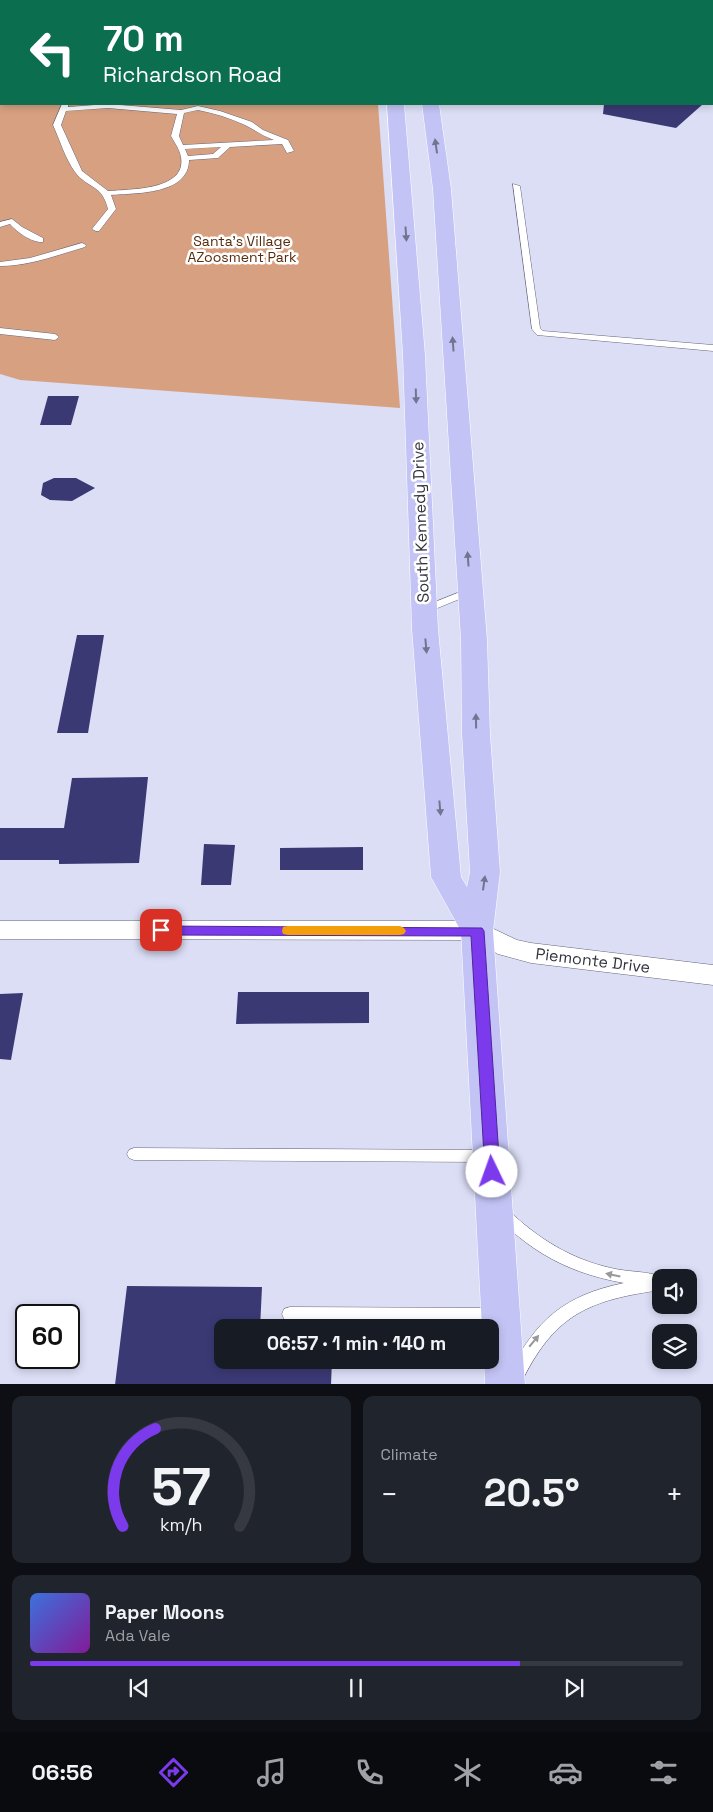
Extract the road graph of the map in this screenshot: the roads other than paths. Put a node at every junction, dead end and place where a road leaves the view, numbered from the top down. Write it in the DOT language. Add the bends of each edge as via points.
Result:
graph roads {
  1 [pos="64,0"];
  2 [pos="73,0"];
  3 [pos="108,105"];
  4 [pos="396,105"];
  5 [pos="430,105"];
  6 [pos="64,106"];
  7 [pos="199,106"];
  8 [pos="181,112"];
  9 [pos="285,142"];
  10 [pos="228,145"];
  11 [pos="180,147"];
  12 [pos="290,152"];
  13 [pos="184,158"];
  14 [pos="516,186"];
  15 [pos="108,193"];
  16 [pos="0,225"];
  17 [pos="96,229"];
  18 [pos="40,240"];
  19 [pos="82,244"];
  20 [pos="0,264"];
  21 [pos="0,331"];
  22 [pos="55,337"];
  23 [pos="713,348"];
  24 [pos="470,591"];
  25 [pos="424,610"];
  26 [pos="0,930"];
  27 [pos="477,931"];
  28 [pos="713,974"];
  29 [pos="134,1154"];
  30 [pos="492,1156"];
  31 [pos="494,1202"];
  32 [pos="652,1282"];
  33 [pos="652,1285"];
  34 [pos="290,1314"];
  35 [pos="501,1315"];
  36 [pos="505,1384"];
  37 [pos="513,1384"];
  1 -- 2 [label="lane"];
  3 -- 6 [label="lane"];
  3 -- 8 [label="lane"];
  4 -- 25 [label="main road, South Kennedy Drive, one-way" via="414,355"];
  24 -- 5 [label="main road, South Kennedy Drive, one-way" via="442,189"];
  6 -- 15 [label="lane" via="57,125 79,172"];
  7 -- 8 [label="lane"];
  7 -- 9 [label="lane"];
  8 -- 11 [label="lane" via="175,136"];
  9 -- 10 [label="lane"];
  9 -- 12 [label="lane"];
  10 -- 11 [label="lane"];
  10 -- 13 [label="lane" via="215,156"];
  11 -- 13 [label="lane"];
  13 -- 15 [label="lane" via="179,176 170,184 155,189"];
  14 -- 23 [label="lane" via="536,329 540,333"];
  15 -- 17 [label="lane" via="112,209"];
  16 -- 18 [label="lane" via="12,221 19,230"];
  19 -- 20 [label="lane" via="32,260"];
  21 -- 22 [label="lane"];
  24 -- 25 [label="lane"];
  27 -- 24 [label="main road, South Kennedy Drive, one-way" via="486,872"];
  25 -- 27 [label="main road, South Kennedy Drive, one-way" via="446,877"];
  26 -- 27 [label="street"];
  27 -- 28 [label="street, Piemonte Drive" via="531,953"];
  27 -- 30 [label="main road, South Kennedy Drive"];
  29 -- 30 [label="lane"];
  30 -- 31 [label="main road, South Kennedy Drive"];
  32 -- 31 [label="lane, one-way" via="612,1276 550,1253 520,1231"];
  31 -- 35 [label="main road, South Kennedy Drive"];
  37 -- 33 [label="lane, one-way" via="529,1347 568,1310 605,1294"];
  34 -- 35 [label="lane"];
  35 -- 36 [label="main road, South Kennedy Drive"];
}
